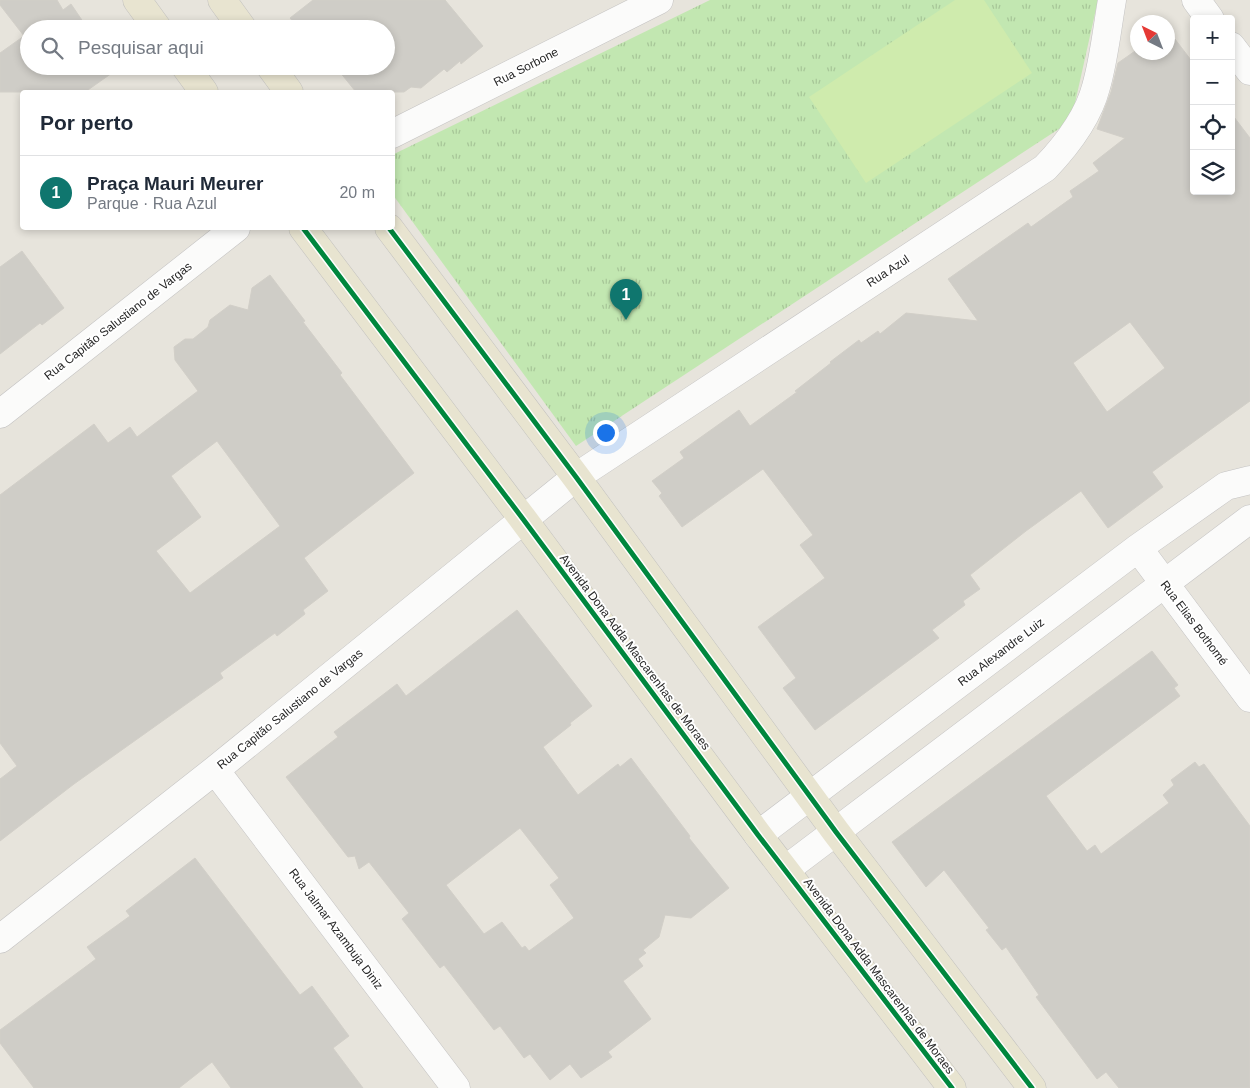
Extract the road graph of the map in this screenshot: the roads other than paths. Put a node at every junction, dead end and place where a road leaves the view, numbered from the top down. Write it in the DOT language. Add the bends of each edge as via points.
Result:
graph roads {
  1 [pos="137,0"];
  2 [pos="222,0"];
  3 [pos="659,0"];
  4 [pos="1112,0"];
  5 [pos="1196,0"];
  6 [pos="1207,15"];
  7 [pos="151,20"];
  8 [pos="236,20"];
  9 [pos="1235,51"];
  10 [pos="1250,71"];
  11 [pos="192,75"];
  12 [pos="277,75"];
  13 [pos="203,90"];
  14 [pos="288,90"];
  15 [pos="395,132"];
  16 [pos="233,230"];
  17 [pos="305,230"];
  18 [pos="391,230"];
  19 [pos="0,414"];
  20 [pos="576,477"];
  21 [pos="1250,480"];
  22 [pos="523,518"];
  23 [pos="1250,520"];
  24 [pos="1138,548"];
  25 [pos="1164,583"];
  26 [pos="1250,698"];
  27 [pos="215,770"];
  28 [pos="810,796"];
  29 [pos="836,832"];
  30 [pos="758,835"];
  31 [pos="785,870"];
  32 [pos="0,939"];
  33 [pos="456,1088"];
  34 [pos="952,1088"];
  35 [pos="1032,1088"];
  1 -- 7 [label="main road"];
  2 -- 8 [label="main road"];
  3 -- 15 [label="street, Rua Sorbone"];
  4 -- 20 [label="street, Rua Azul" via="1096,87 1089,107 1065,147 1045,168"];
  5 -- 6 [label="street"];
  9 -- 10 [label="street"];
  11 -- 13 [label="main road"];
  12 -- 14 [label="main road"];
  16 -- 19 [label="street, Rua Capitão Salustiano de Vargas"];
  17 -- 22 [label="main road, Avenida Dona Adda Mascarenhas de Moraes"];
  18 -- 20 [label="main road"];
  20 -- 22 [label="street, Rua Capitão Salustiano de Vargas"];
  20 -- 28 [label="main road"];
  21 -- 24 [label="street, Rua Alexandre Luiz" via="1226,486"];
  22 -- 27 [label="street, Rua Capitão Salustiano de Vargas"];
  22 -- 30 [label="main road, Avenida Dona Adda Mascarenhas de Moraes"];
  23 -- 25 [label="street"];
  24 -- 25 [label="street, Rua Elias Bothomé"];
  24 -- 28 [label="street, Rua Alexandre Luiz"];
  25 -- 26 [label="street, Rua Elias Bothomé"];
  25 -- 29 [label="street"];
  27 -- 32 [label="street, Rua Capitão Salustiano de Vargas"];
  27 -- 33 [label="street, Rua Jalmar Azambuja Diniz"];
  28 -- 29 [label="main road"];
  28 -- 30 [label="street, Rua Alexandre Luiz"];
  29 -- 31 [label="street"];
  29 -- 35 [label="main road"];
  30 -- 31 [label="main road, Avenida Dona Adda Mascarenhas de Moraes"];
  31 -- 34 [label="main road, Avenida Dona Adda Mascarenhas de Moraes"];
}
